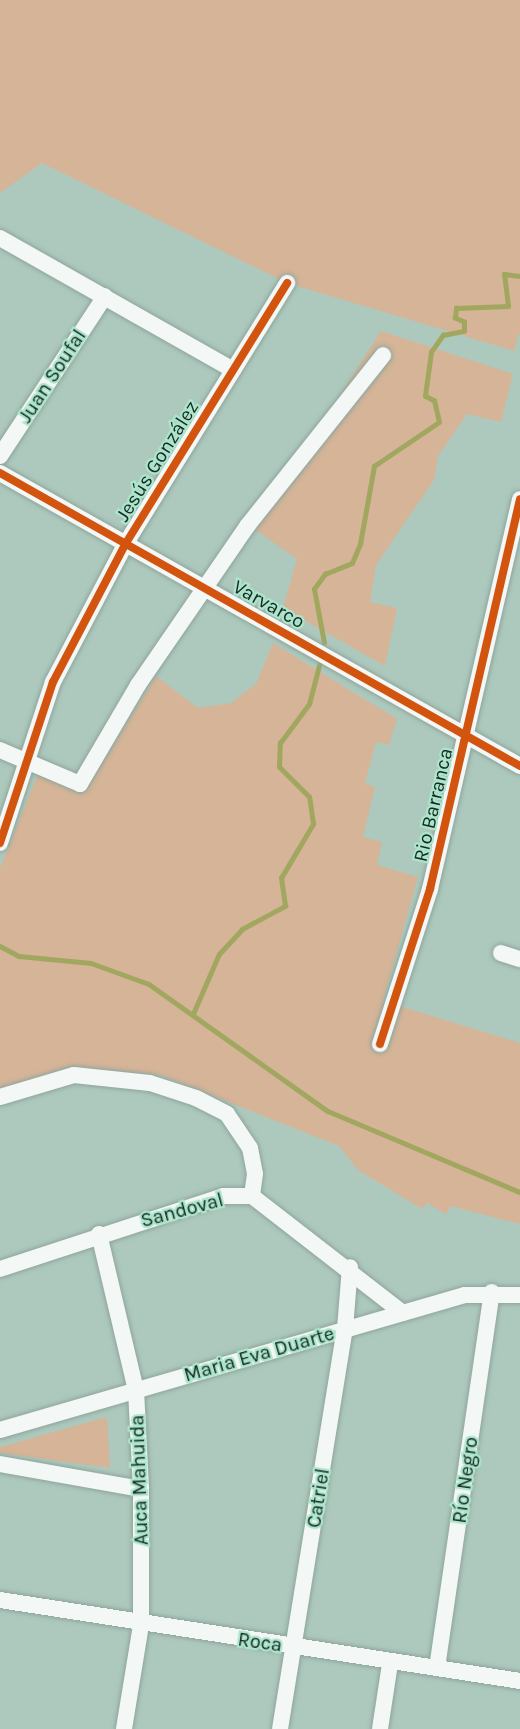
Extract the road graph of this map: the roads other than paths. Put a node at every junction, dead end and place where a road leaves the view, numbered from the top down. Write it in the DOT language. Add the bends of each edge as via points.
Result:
graph roads {
  1 [pos="0,238"];
  2 [pos="287,283"];
  3 [pos="105,296"];
  4 [pos="383,355"];
  5 [pos="233,370"];
  6 [pos="0,456"];
  7 [pos="0,473"];
  8 [pos="519,511"];
  9 [pos="126,543"];
  10 [pos="208,588"];
  11 [pos="466,735"];
  12 [pos="0,750"];
  13 [pos="30,765"];
  14 [pos="520,765"];
  15 [pos="0,843"];
  16 [pos="501,954"];
  17 [pos="520,958"];
  18 [pos="381,1044"];
  19 [pos="0,1097"];
  20 [pos="252,1196"];
  21 [pos="99,1234"];
  22 [pos="350,1267"];
  23 [pos="0,1269"];
  24 [pos="492,1292"];
  25 [pos="520,1295"];
  26 [pos="403,1313"];
  27 [pos="345,1329"];
  28 [pos="136,1390"];
  29 [pos="0,1430"];
  30 [pos="0,1464"];
  31 [pos="141,1488"];
  32 [pos="0,1600"];
  33 [pos="141,1625"];
  34 [pos="294,1646"];
  35 [pos="390,1664"];
  36 [pos="437,1668"];
  37 [pos="520,1682"];
  38 [pos="124,1729"];
  39 [pos="280,1729"];
  40 [pos="380,1729"];
  1 -- 3 [label="street"];
  2 -- 5 [label="street, Jesús González"];
  3 -- 5 [label="street"];
  3 -- 6 [label="street, Juan Soufal"];
  4 -- 10 [label="street" via="248,525"];
  5 -- 9 [label="street, Jesús González"];
  7 -- 9 [label="street, Varvarco"];
  8 -- 11 [label="street, Rio Barranca"];
  9 -- 10 [label="street, Varvarco"];
  9 -- 13 [label="street, Jesús González" via="53,682"];
  10 -- 11 [label="street, Varvarco"];
  10 -- 13 [label="street" via="138,685 80,784"];
  11 -- 14 [label="street, Varvarco"];
  11 -- 18 [label="street, Rio Barranca" via="430,889"];
  12 -- 13 [label="street"];
  13 -- 15 [label="street, Jesús González"];
  16 -- 17 [label="street"];
  19 -- 20 [label="street" via="74,1075 150,1083 196,1098 227,1114 250,1148"];
  20 -- 21 [label="street, Sandoval" via="223,1196"];
  20 -- 22 [label="street, Sandoval"];
  21 -- 23 [label="street, Sandoval"];
  21 -- 28 [label="street, Auca Mahuida"];
  22 -- 26 [label="street, Sandoval"];
  22 -- 27 [label="street, Catriel"];
  24 -- 25 [label="street, Maria Eva Duarte"];
  24 -- 26 [label="street, Maria Eva Duarte"];
  24 -- 36 [label="street, Río Negro"];
  26 -- 27 [label="street, Maria Eva Duarte"];
  27 -- 28 [label="street, Maria Eva Duarte"];
  27 -- 34 [label="street, Catriel"];
  28 -- 29 [label="street, Maria Eva Duarte"];
  28 -- 31 [label="street, Auca Mahuida"];
  30 -- 31 [label="street"];
  31 -- 33 [label="street, Auca Mahuida"];
  32 -- 33 [label="street, Roca"];
  33 -- 34 [label="street, Roca"];
  33 -- 38 [label="street, Auca Mahuida"];
  34 -- 35 [label="street, Roca"];
  34 -- 39 [label="street, Catriel"];
  35 -- 36 [label="street, Roca"];
  35 -- 40 [label="street"];
  36 -- 37 [label="street, Roca"];
}
